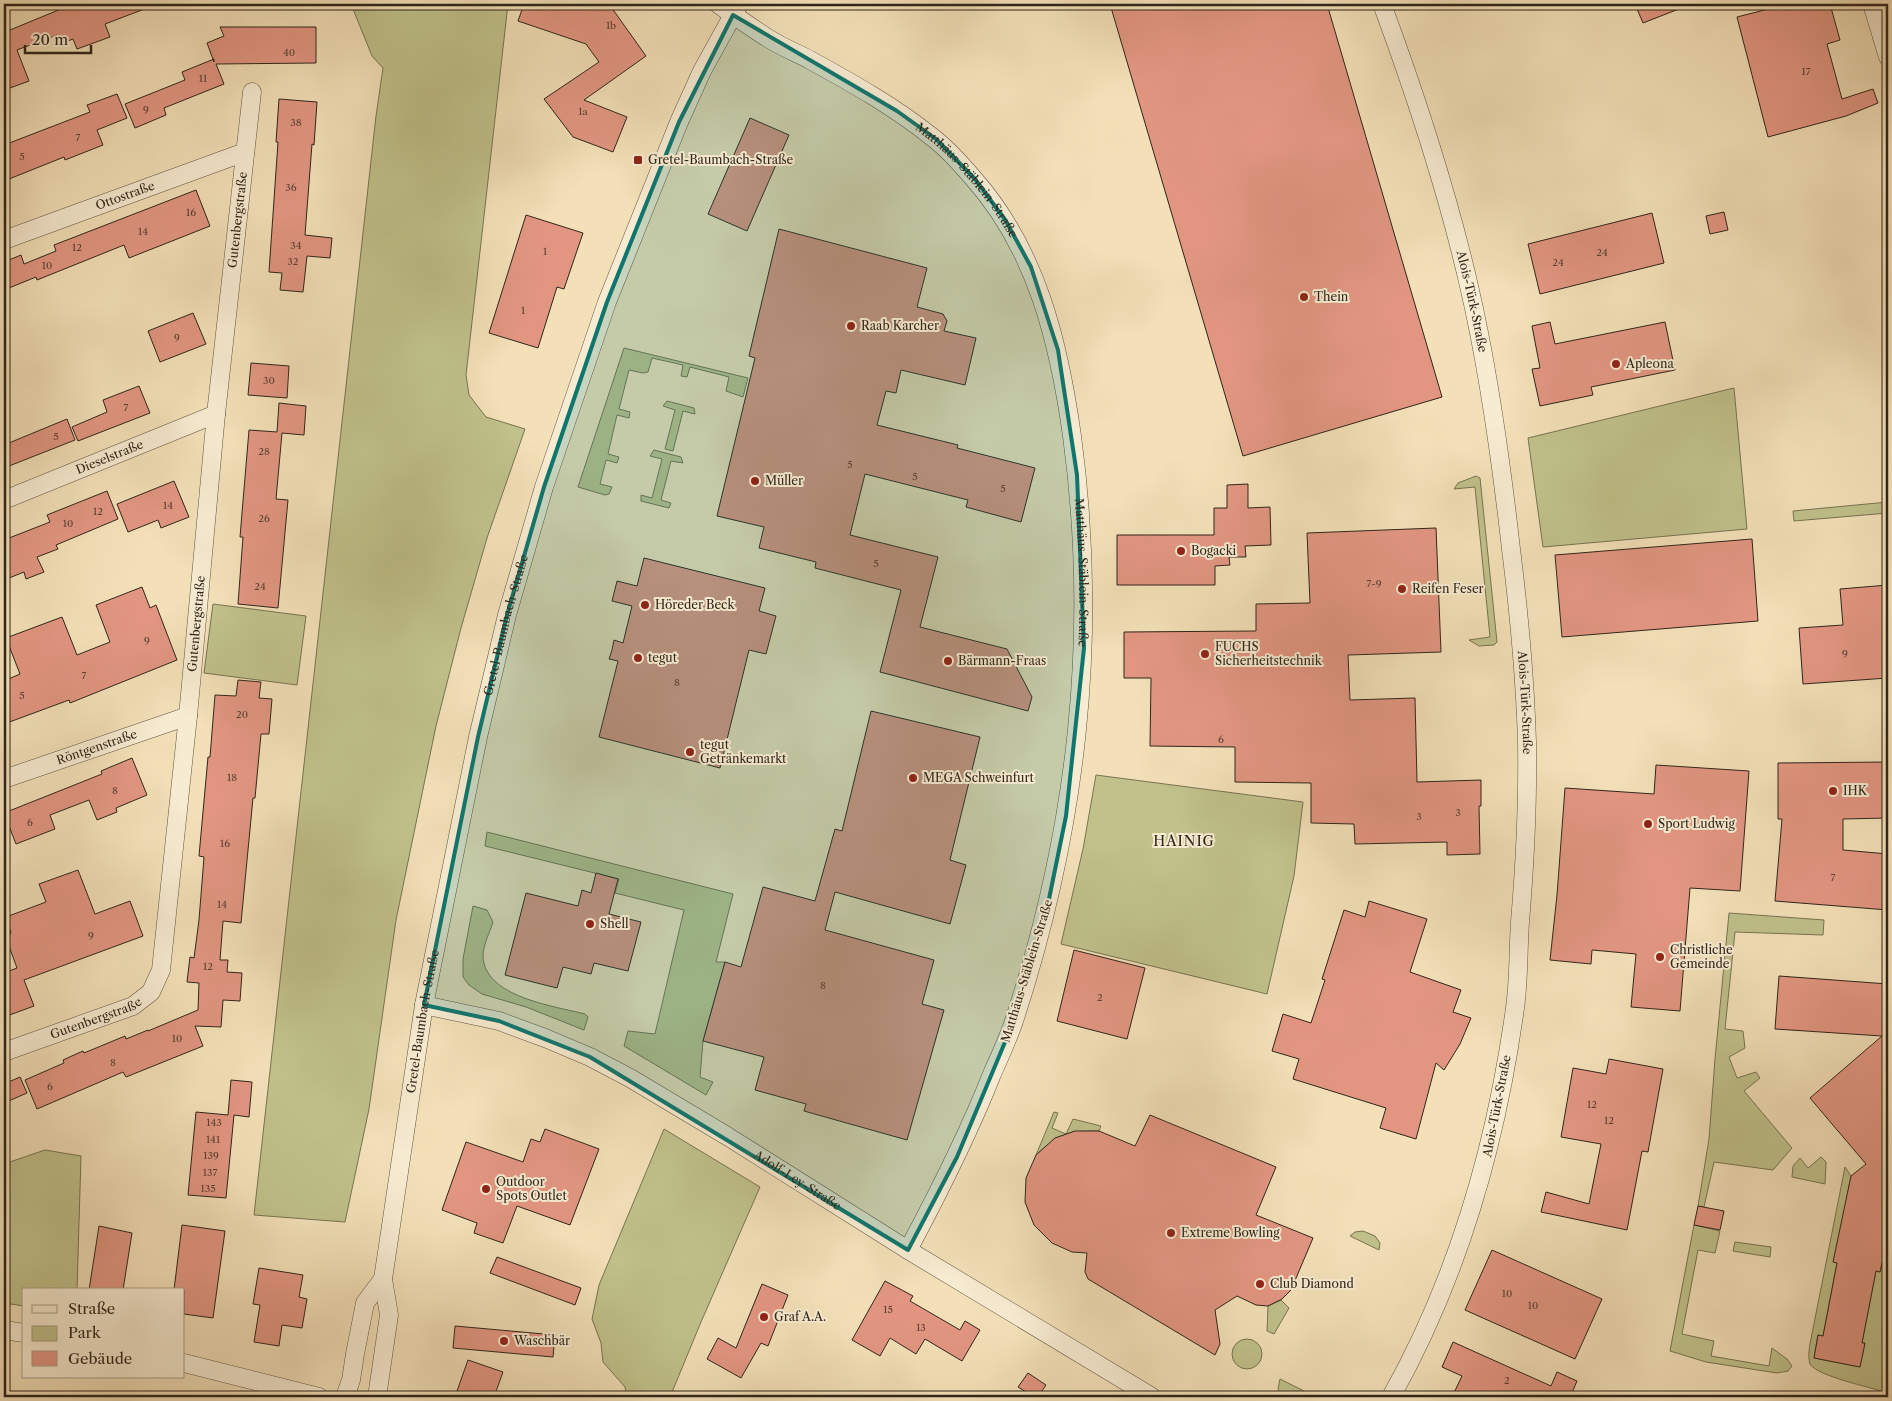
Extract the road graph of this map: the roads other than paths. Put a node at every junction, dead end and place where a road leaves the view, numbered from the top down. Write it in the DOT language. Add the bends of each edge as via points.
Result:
graph roads {
  1 [pos="718,4"];
  2 [pos="1382,4"];
  3 [pos="1872,4"];
  4 [pos="736,9"];
  5 [pos="1888,58"];
  6 [pos="252,92"];
  7 [pos="246,152"];
  8 [pos="4,240"];
  9 [pos="216,414"];
  10 [pos="4,500"];
  11 [pos="188,716"];
  12 [pos="4,779"];
  13 [pos="424,1005"];
  14 [pos="4,1052"];
  15 [pos="908,1250"];
  16 [pos="383,1279"];
  17 [pos="4,1330"];
  18 [pos="22,1334"];
  19 [pos="185,1363"];
  20 [pos="318,1397"];
  21 [pos="345,1397"];
  22 [pos="377,1397"];
  23 [pos="1152,1397"];
  24 [pos="1391,1397"];
  1 -- 4 [label="street, Matthäus-Stäblein-Straße"];
  2 -- 24 [label="street, Alois-Türk-Straße" via="1420,111 1450,210 1486,362 1516,588 1527,746 1525,859 1515,1006 1489,1151 1447,1277"];
  3 -- 5 [label="street"];
  4 -- 13 [label="street, Gretel-Baumbach-Straße" via="679,122 608,302 542,496 507,615 478,737"];
  4 -- 15 [label="street, Matthäus-Stäblein-Straße" via="775,42 896,111 936,139 975,180 1006,221 1031,267 1046,309 1065,385 1077,475 1084,648 1066,816 1049,899 1013,1023 957,1157"];
  6 -- 7 [label="street, Gutenbergstraße"];
  7 -- 8 [label="street, Ottostraße"];
  7 -- 9 [label="street, Gutenbergstraße"];
  9 -- 10 [label="street, Dieselstraße"];
  9 -- 11 [label="street, Gutenbergstraße"];
  11 -- 12 [label="street, Röntgenstraße"];
  11 -- 14 [label="street, Gutenbergstraße" via="161,970 151,992 133,1006"];
  13 -- 15 [label="street, Adolf-Ley-Straße" via="499,1021 590,1056 727,1136"];
  13 -- 16 [label="street, Gretel-Baumbach-Straße"];
  15 -- 23 [label="street, Adolf-Ley-Straße"];
  16 -- 21 [label="street, Gretel-Baumbach-Straße" via="365,1303"];
  16 -- 22 [label="street, Gretel-Baumbach-Straße" via="389,1315"];
  17 -- 18 [label="street"];
  19 -- 20 [label="street"];
}
